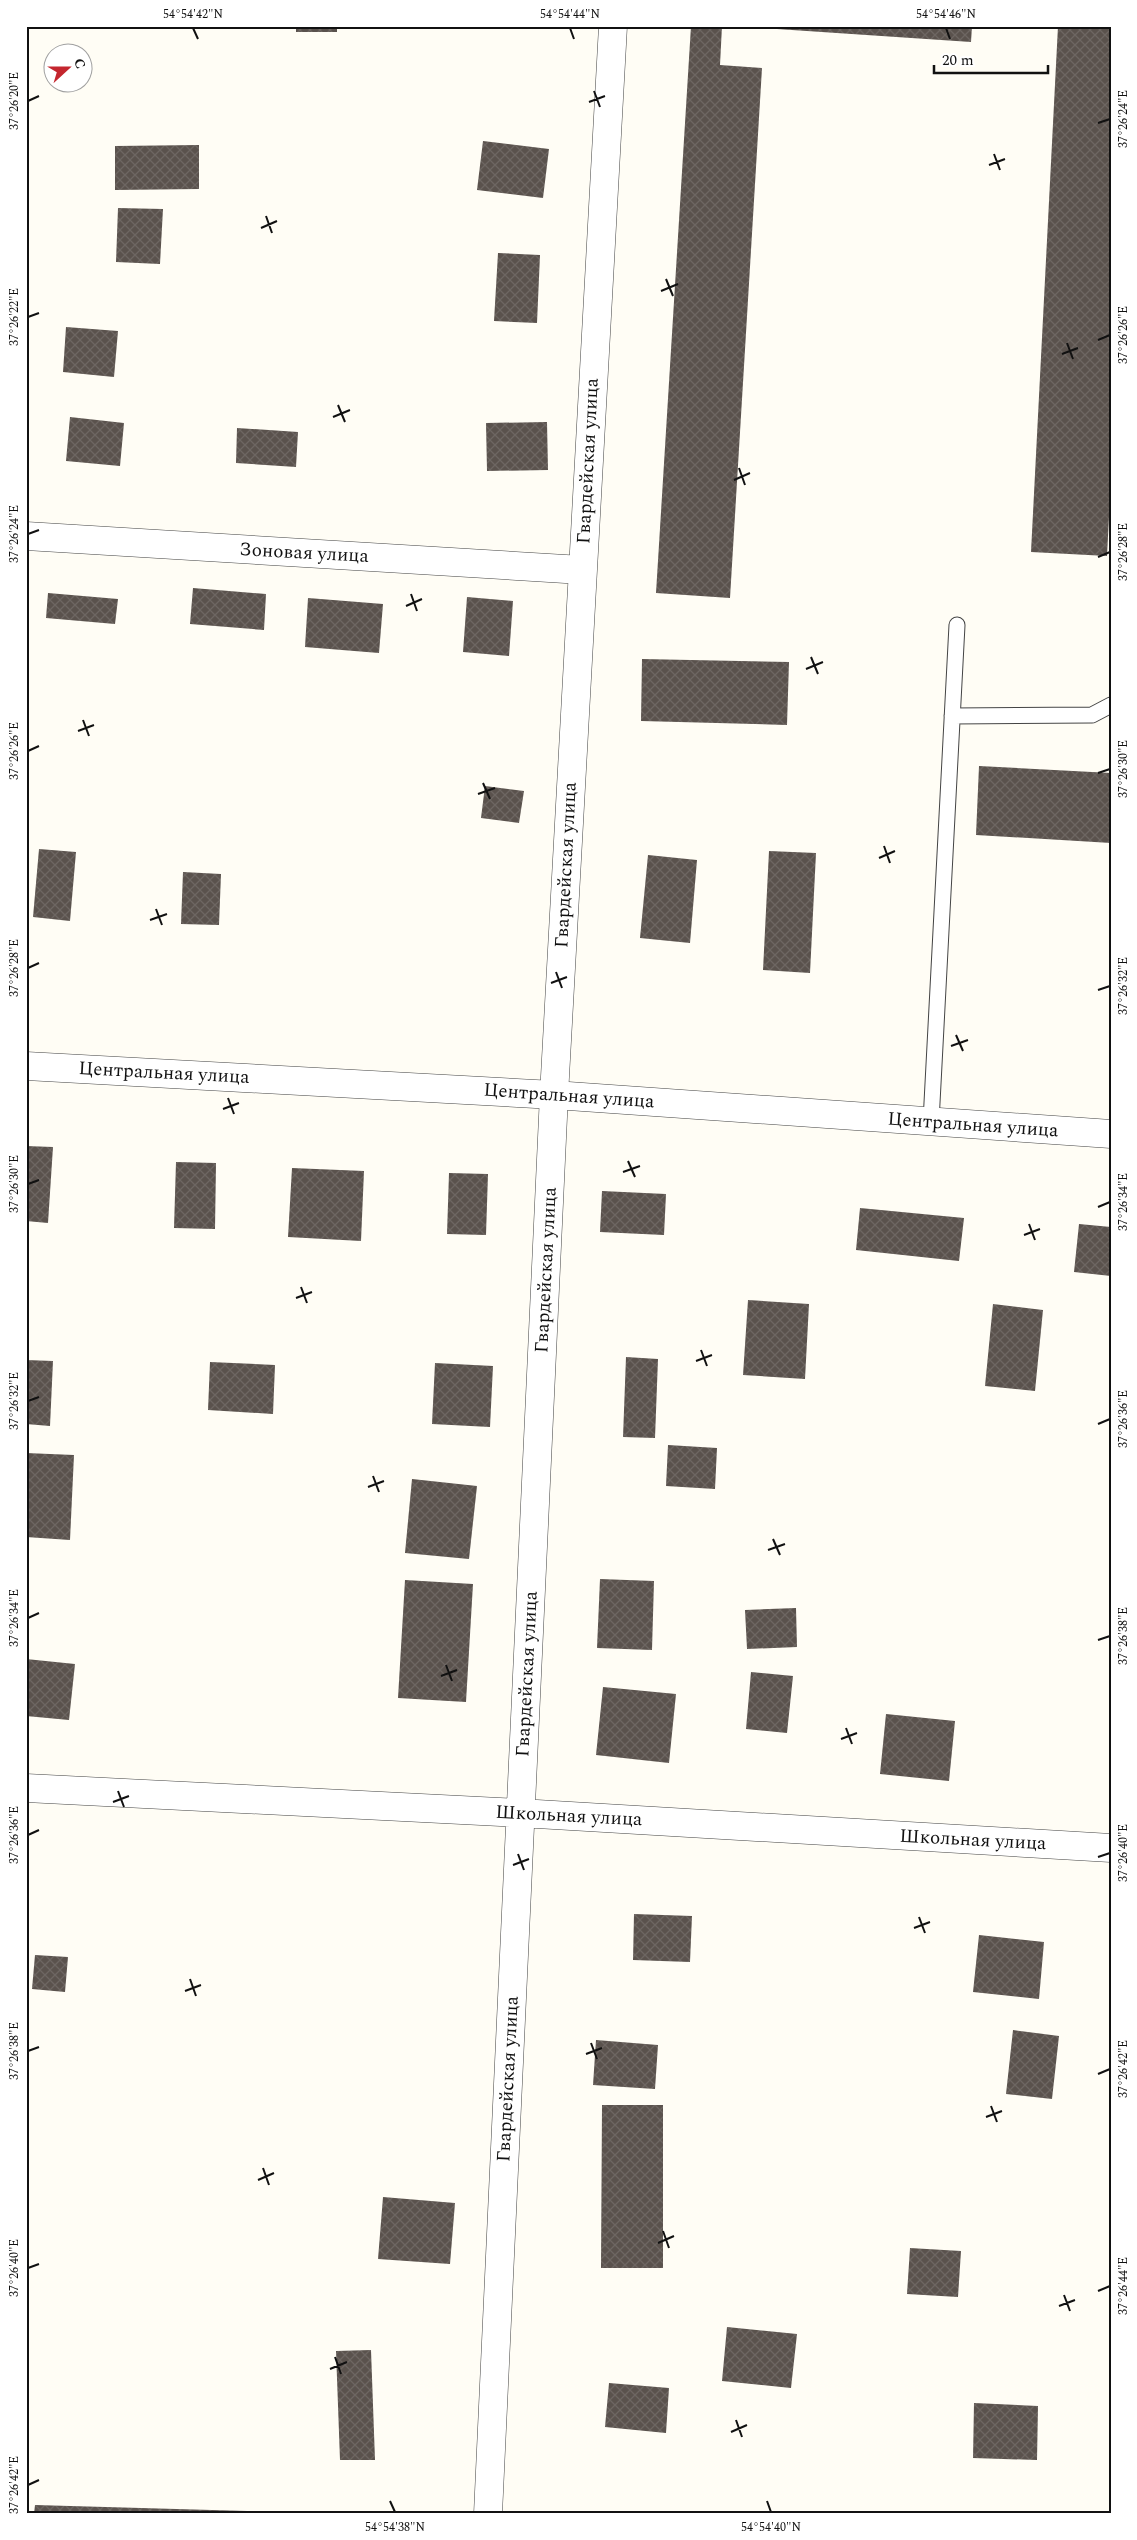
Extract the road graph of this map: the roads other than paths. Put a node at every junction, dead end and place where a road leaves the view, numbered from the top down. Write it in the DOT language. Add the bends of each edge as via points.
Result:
graph roads {
  1 [pos="613,26"];
  2 [pos="26,536"];
  3 [pos="582,570"];
  4 [pos="957,625"];
  5 [pos="1111,706"];
  6 [pos="952,716"];
  7 [pos="26,1066"];
  8 [pos="554,1095"];
  9 [pos="931,1122"];
  10 [pos="1111,1134"];
  11 [pos="26,1788"];
  12 [pos="520,1813"];
  13 [pos="1111,1848"];
  14 [pos="488,2514"];
  1 -- 3 [label="street, Гвардейская улица"];
  2 -- 3 [label="street, Зоновая улица"];
  3 -- 8 [label="street, Гвардейская улица"];
  4 -- 6 [label="lane"];
  5 -- 6 [label="lane" via="1092,715"];
  6 -- 9 [label="lane"];
  7 -- 8 [label="street, Центральная улица"];
  8 -- 9 [label="street, Центральная улица"];
  8 -- 12 [label="street, Гвардейская улица"];
  9 -- 10 [label="street, Центральная улица"];
  11 -- 12 [label="street, Школьная улица"];
  12 -- 13 [label="street, Школьная улица"];
  12 -- 14 [label="street, Гвардейская улица"];
}
